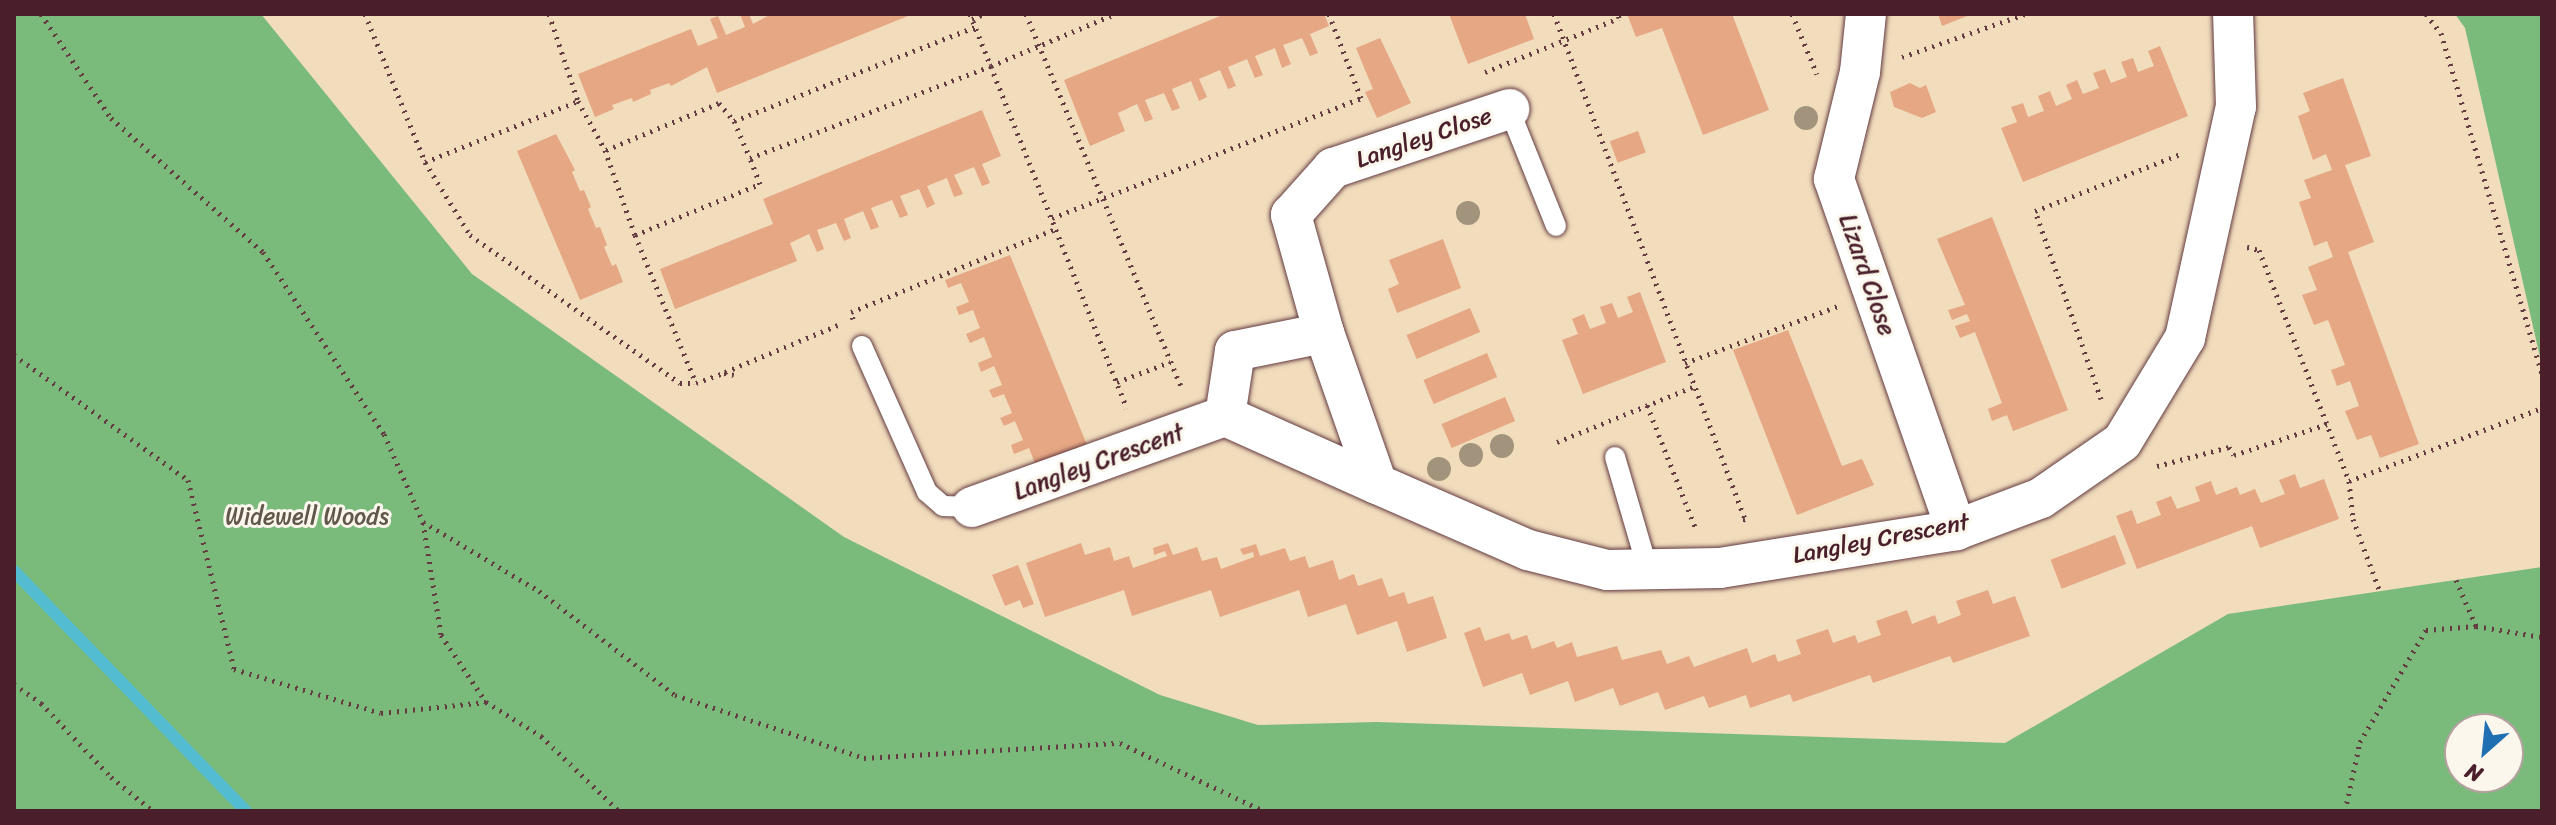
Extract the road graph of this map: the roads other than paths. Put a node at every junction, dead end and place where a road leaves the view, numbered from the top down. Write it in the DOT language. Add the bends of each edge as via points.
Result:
graph roads {
  1 [pos="1866,14"];
  2 [pos="2233,14"];
  3 [pos="1509,109"];
  4 [pos="1556,226"];
  5 [pos="1324,333"];
  6 [pos="862,346"];
  7 [pos="1211,422"];
  8 [pos="1615,457"];
  9 [pos="1377,484"];
  10 [pos="972,507"];
  11 [pos="1956,530"];
  12 [pos="1648,570"];
  1 -- 11 [label="street, Lizard Close" via="1860,72 1834,179"];
  2 -- 11 [label="street, Langley Crescent" via="2236,107 2185,338 2117,445 2041,498"];
  3 -- 4 [label="lane"];
  3 -- 5 [label="street, Langley Close" via="1333,168 1291,215"];
  5 -- 7 [label="street" via="1235,351"];
  5 -- 9 [label="street"];
  6 -- 10 [label="lane" via="927,492 943,506"];
  7 -- 9 [label="street, Langley Crescent"];
  7 -- 10 [label="street, Langley Crescent"];
  8 -- 12 [label="lane"];
  9 -- 12 [label="street, Langley Crescent" via="1528,550 1607,570"];
  11 -- 12 [label="street, Langley Crescent" via="1720,568"];
}
